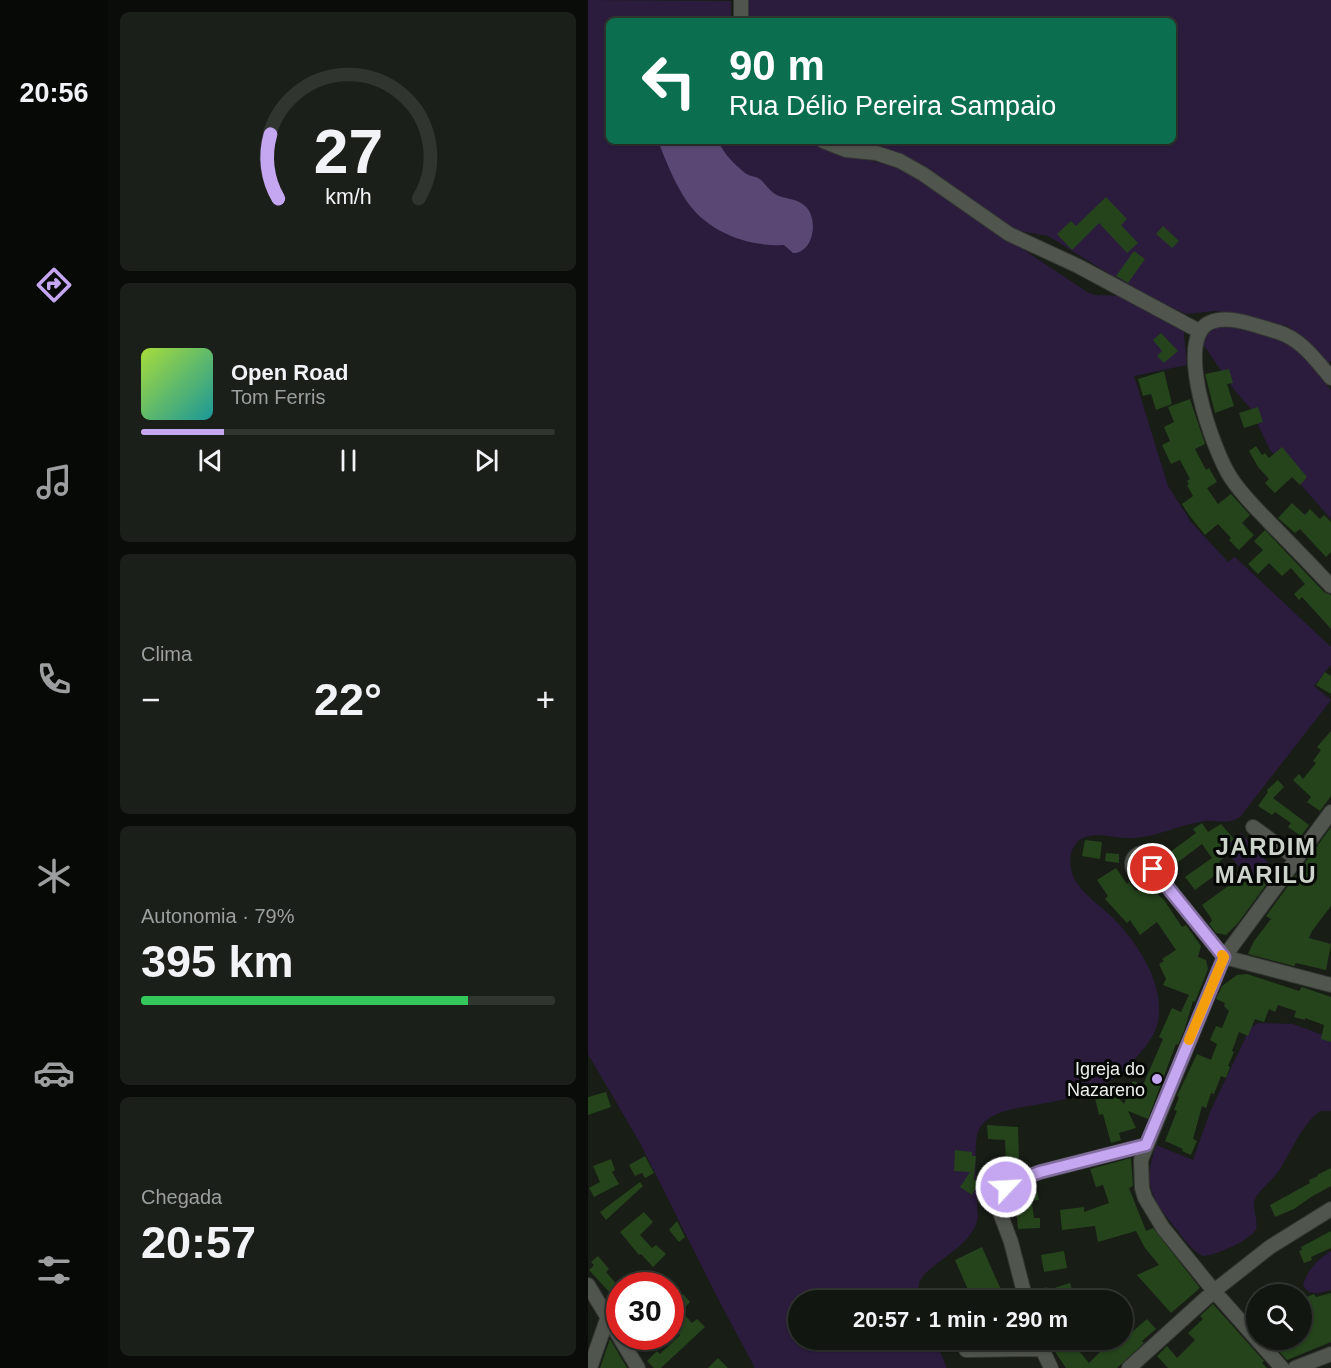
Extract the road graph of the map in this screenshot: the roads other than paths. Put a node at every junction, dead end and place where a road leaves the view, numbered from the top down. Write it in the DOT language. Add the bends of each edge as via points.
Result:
graph roads {
  1 [pos="741,0"];
  2 [pos="741,18"];
  3 [pos="830,144"];
  4 [pos="855,146"];
  5 [pos="1199,331"];
  6 [pos="1331,378"];
  7 [pos="1331,586"];
  8 [pos="1331,812"];
  9 [pos="1253,827"];
  10 [pos="1296,858"];
  11 [pos="1153,869"];
  12 [pos="1224,957"];
  13 [pos="1331,985"];
  14 [pos="1146,1145"];
  15 [pos="1331,1209"];
  16 [pos="588,1285"];
  17 [pos="1023,1290"];
  18 [pos="1214,1291"];
  19 [pos="606,1316"];
  20 [pos="606,1324"];
  21 [pos="627,1350"];
  22 [pos="1043,1350"];
  23 [pos="1331,1354"];
  24 [pos="590,1368"];
  25 [pos="638,1368"];
  26 [pos="1051,1368"];
  27 [pos="1129,1368"];
  28 [pos="1282,1368"];
  29 [pos="1296,1368"];
  1 -- 2 [label="street"];
  3 -- 4 [label="street"];
  4 -- 5 [label="street" via="900,161 1009,234"];
  5 -- 6 [label="street" via="1208,323 1222,320 1287,335 1303,346"];
  5 -- 7 [label="street" via="1194,346 1195,370 1205,417 1224,468 1249,501"];
  8 -- 10 [label="street"];
  9 -- 10 [label="street"];
  10 -- 12 [label="street"];
  11 -- 12 [label="street"];
  12 -- 13 [label="street"];
  12 -- 14 [label="street"];
  14 -- 17 [label="street" via="1040,1172 1002,1191 999,1210"];
  14 -- 18 [label="street" via="1141,1160 1145,1198 1163,1228"];
  15 -- 18 [label="street" via="1270,1247"];
  16 -- 19 [label="street"];
  18 -- 27 [label="street"];
  18 -- 28 [label="street"];
  20 -- 24 [label="street"];
  21 -- 25 [label="street"];
  22 -- 26 [label="street"];
  23 -- 29 [label="street"];
}
